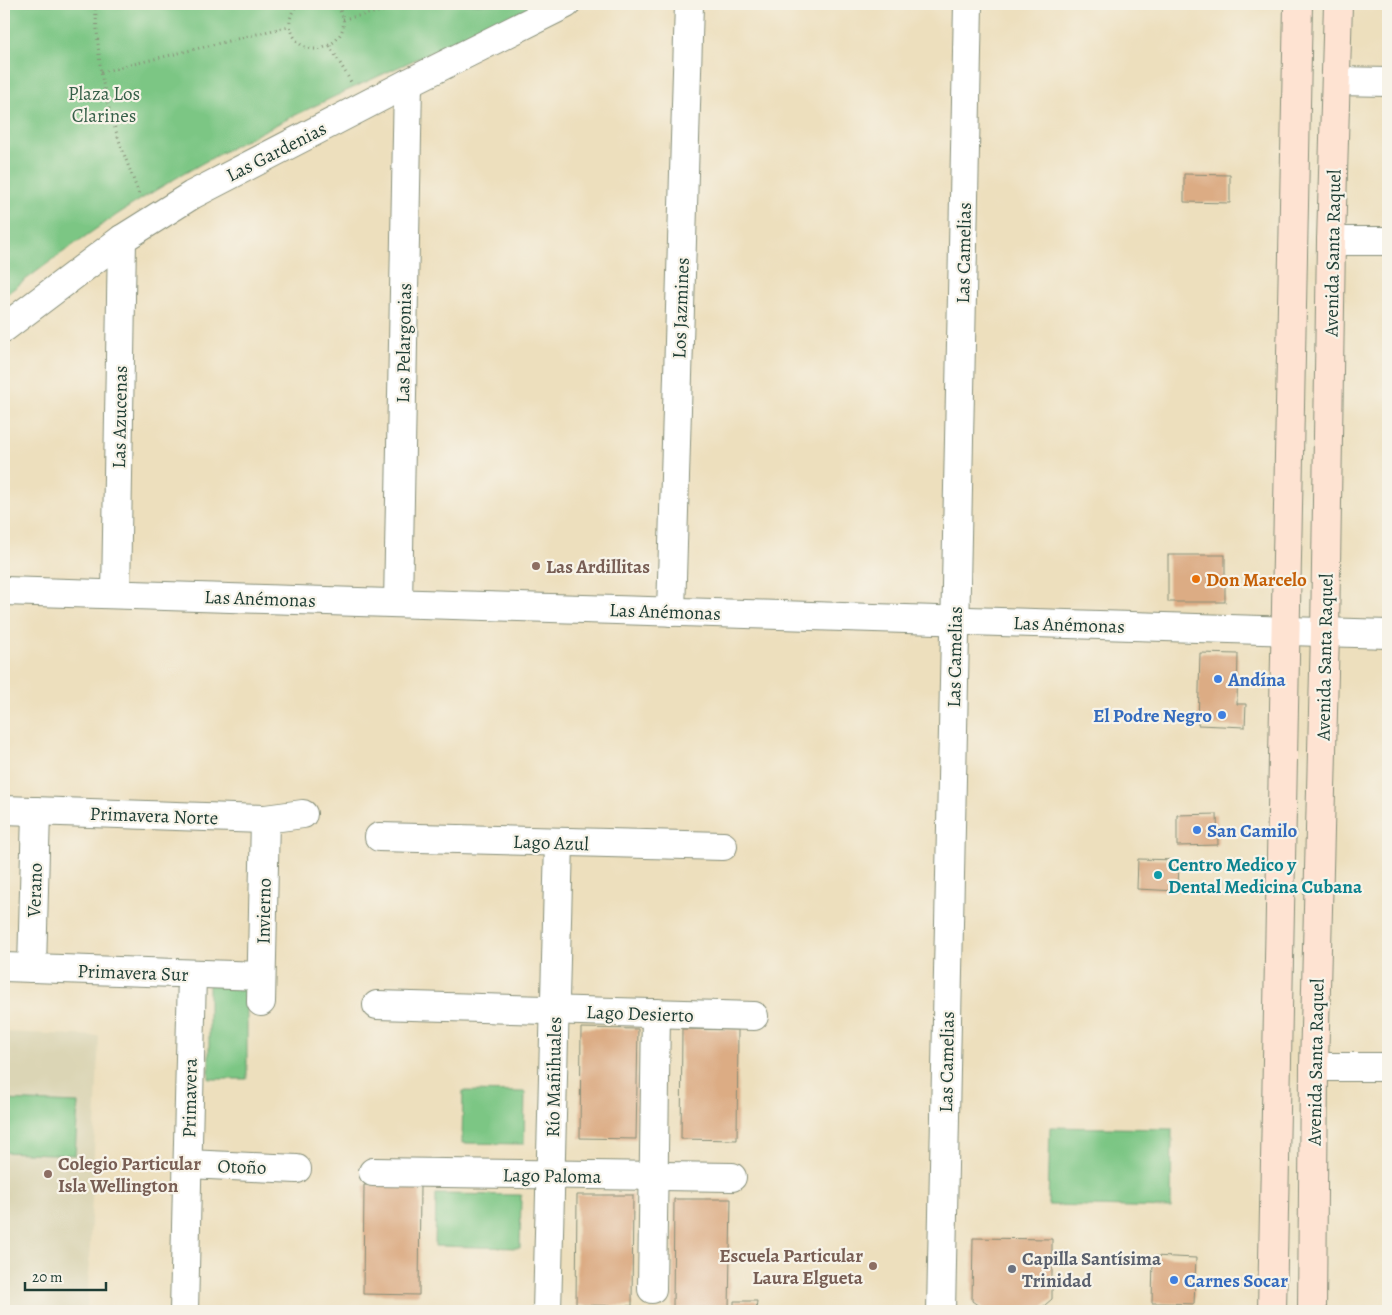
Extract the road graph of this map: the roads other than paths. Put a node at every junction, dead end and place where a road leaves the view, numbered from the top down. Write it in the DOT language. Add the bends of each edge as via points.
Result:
graph roads {
  1 [pos="566,4"];
  2 [pos="689,4"];
  3 [pos="968,4"];
  4 [pos="1298,4"];
  5 [pos="1338,4"];
  6 [pos="1336,81"];
  7 [pos="1388,82"];
  8 [pos="408,83"];
  9 [pos="122,239"];
  10 [pos="1331,241"];
  11 [pos="1388,242"];
  12 [pos="4,328"];
  13 [pos="4,591"];
  14 [pos="116,594"];
  15 [pos="398,603"];
  16 [pos="671,612"];
  17 [pos="955,621"];
  18 [pos="1284,631"];
  19 [pos="1326,632"];
  20 [pos="1388,634"];
  21 [pos="4,810"];
  22 [pos="36,811"];
  23 [pos="303,814"];
  24 [pos="265,819"];
  25 [pos="379,837"];
  26 [pos="559,842"];
  27 [pos="723,846"];
  28 [pos="4,968"];
  29 [pos="32,968"];
  30 [pos="192,974"];
  31 [pos="261,989"];
  32 [pos="377,1005"];
  33 [pos="555,1010"];
  34 [pos="656,1014"];
  35 [pos="754,1016"];
  36 [pos="1314,1067"];
  37 [pos="1388,1067"];
  38 [pos="188,1164"];
  39 [pos="297,1169"];
  40 [pos="373,1172"];
  41 [pos="551,1175"];
  42 [pos="653,1176"];
  43 [pos="732,1177"];
  44 [pos="652,1289"];
  45 [pos="184,1311"];
  46 [pos="547,1311"];
  47 [pos="941,1311"];
  48 [pos="1272,1311"];
  49 [pos="1312,1311"];
  1 -- 8 [label="street, Las Gardenias"];
  2 -- 16 [label="street, Los Jazmines"];
  3 -- 17 [label="street, Las Camelias"];
  4 -- 18 [label="main road, Avenida Santa Raquel"];
  5 -- 6 [label="main road, Avenida Santa Raquel"];
  6 -- 7 [label="street"];
  6 -- 10 [label="main road, Avenida Santa Raquel"];
  8 -- 9 [label="street, Las Gardenias" via="192,195"];
  8 -- 15 [label="street, Las Pelargonias"];
  9 -- 12 [label="street, Las Gardenias"];
  9 -- 14 [label="street, Las Azucenas"];
  10 -- 11 [label="street"];
  10 -- 19 [label="main road, Avenida Santa Raquel"];
  13 -- 14 [label="street, Las Anémonas"];
  14 -- 15 [label="street, Las Anémonas"];
  15 -- 16 [label="street, Las Anémonas"];
  16 -- 17 [label="street, Las Anémonas"];
  17 -- 18 [label="street, Las Anémonas"];
  17 -- 47 [label="street, Las Camelias"];
  18 -- 19 [label="street, Las Anémonas"];
  18 -- 48 [label="main road, Avenida Santa Raquel"];
  19 -- 20 [label="street, Las Anémonas"];
  19 -- 36 [label="main road, Avenida Santa Raquel"];
  21 -- 22 [label="street, Primavera Norte"];
  22 -- 24 [label="street, Primavera Norte"];
  22 -- 29 [label="street, Verano"];
  23 -- 24 [label="street, Primavera Norte"];
  24 -- 31 [label="street, Invierno"];
  25 -- 26 [label="street, Lago Azul"];
  26 -- 27 [label="street, Lago Azul"];
  26 -- 33 [label="street, Río Mañihuales"];
  28 -- 29 [label="street, Primavera Sur"];
  29 -- 30 [label="street, Primavera Sur"];
  30 -- 31 [label="street, Primavera Sur"];
  30 -- 38 [label="street, Primavera"];
  32 -- 33 [label="street, Lago Desierto"];
  33 -- 34 [label="street, Lago Desierto"];
  33 -- 41 [label="street, Río Mañihuales"];
  34 -- 35 [label="street, Lago Desierto"];
  34 -- 42 [label="street"];
  36 -- 37 [label="street"];
  36 -- 49 [label="main road, Avenida Santa Raquel"];
  38 -- 39 [label="street, Otoño"];
  38 -- 45 [label="street, Primavera"];
  40 -- 41 [label="street, Lago Paloma"];
  41 -- 42 [label="street, Lago Paloma"];
  41 -- 46 [label="street, Río Mañihuales"];
  42 -- 43 [label="street, Lago Paloma"];
  42 -- 44 [label="street"];
}
